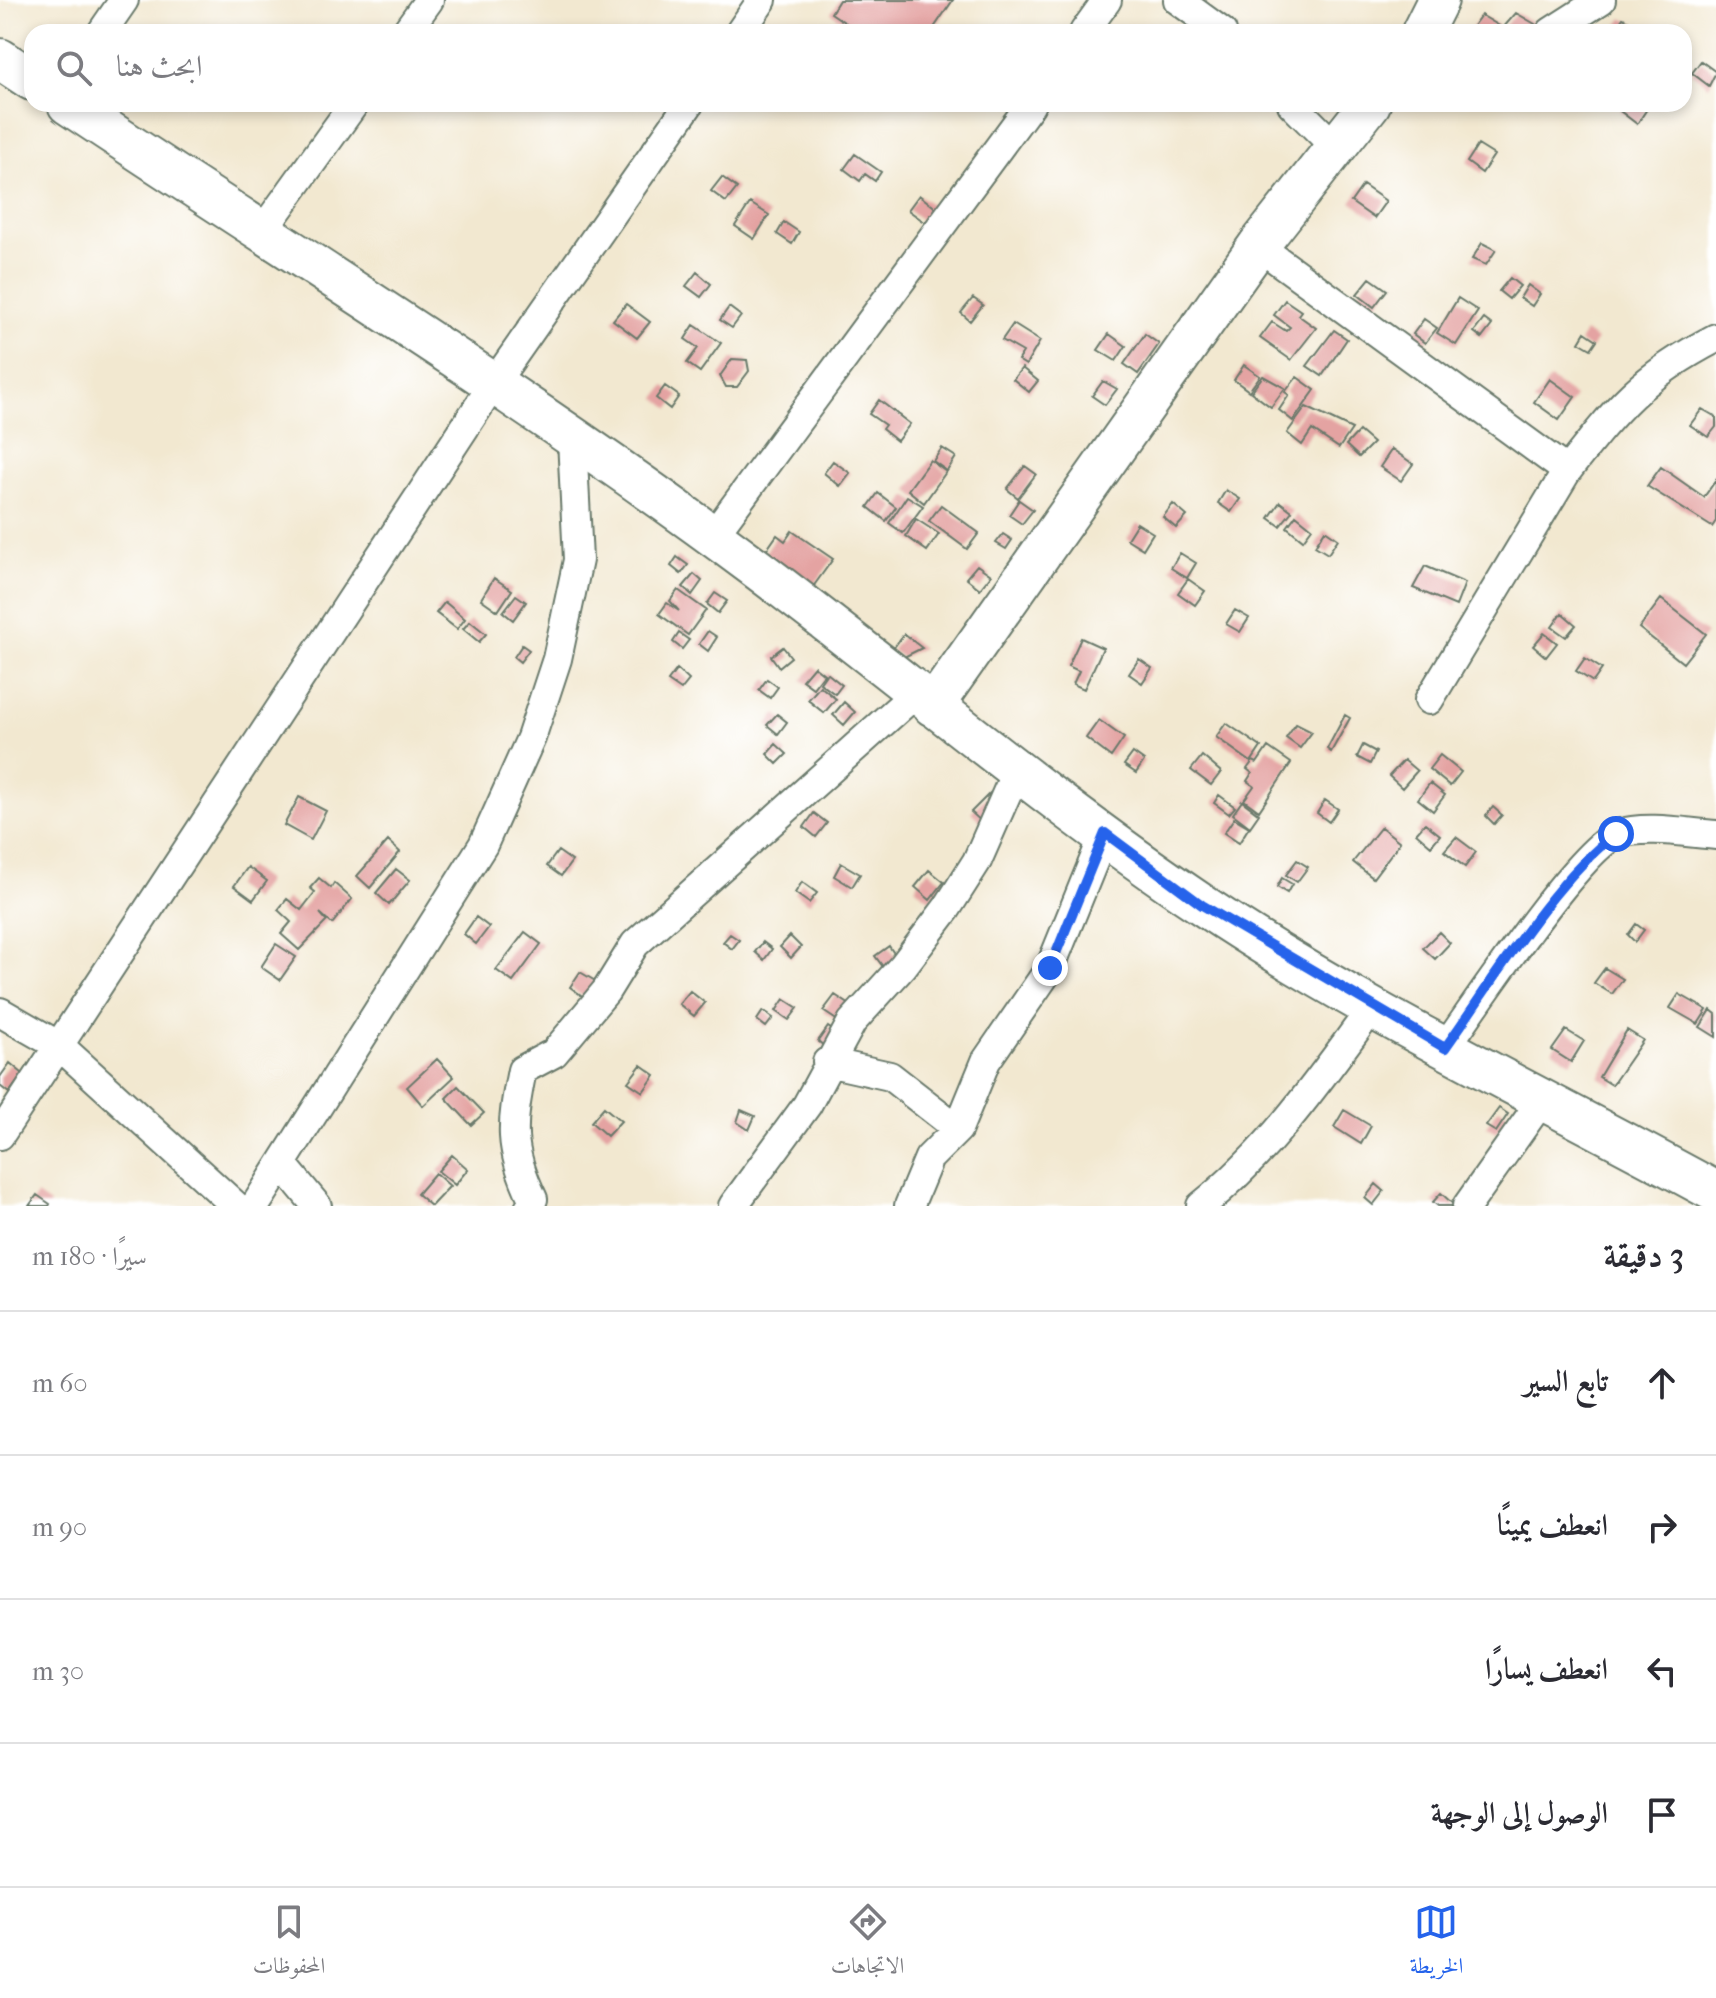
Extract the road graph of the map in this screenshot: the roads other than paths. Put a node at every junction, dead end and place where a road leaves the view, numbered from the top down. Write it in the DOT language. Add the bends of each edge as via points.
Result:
graph roads {
  1 [pos="124,0"];
  2 [pos="429,0"];
  3 [pos="762,0"];
  4 [pos="1107,0"];
  5 [pos="1178,0"];
  6 [pos="1438,0"];
  7 [pos="1601,0"];
  8 [pos="108,24"];
  9 [pos="412,24"];
  10 [pos="746,24"];
  11 [pos="1090,24"];
  12 [pos="1211,24"];
  13 [pos="1426,24"];
  14 [pos="1564,24"];
  15 [pos="0,59"];
  16 [pos="24,75"];
  17 [pos="80,112"];
  18 [pos="348,112"];
  19 [pos="683,112"];
  20 [pos="1025,112"];
  21 [pos="1300,112"];
  22 [pos="1366,112"];
  23 [pos="1336,148"];
  24 [pos="261,233"];
  25 [pos="1258,246"];
  26 [pos="1716,338"];
  27 [pos="492,386"];
  28 [pos="572,439"];
  29 [pos="1567,471"];
  30 [pos="712,537"];
  31 [pos="925,699"];
  32 [pos="1429,700"];
  33 [pos="1017,770"];
  34 [pos="1105,833"];
  35 [pos="1716,835"];
  36 [pos="1372,1008"];
  37 [pos="0,1012"];
  38 [pos="61,1047"];
  39 [pos="1445,1048"];
  40 [pos="827,1062"];
  41 [pos="1542,1100"];
  42 [pos="958,1129"];
  43 [pos="0,1135"];
  44 [pos="283,1165"];
  45 [pos="1702,1194"];
  46 [pos="236,1206"];
  47 [pos="255,1206"];
  48 [pos="317,1206"];
  49 [pos="530,1206"];
  50 [pos="733,1206"];
  51 [pos="909,1206"];
  52 [pos="1201,1206"];
  53 [pos="1467,1206"];
  1 -- 8 [label="street"];
  2 -- 9 [label="street"];
  3 -- 10 [label="street"];
  4 -- 11 [label="street"];
  5 -- 12 [label="street"];
  6 -- 13 [label="main road"];
  7 -- 14 [label="street"];
  15 -- 16 [label="main road"];
  17 -- 24 [label="main road"];
  18 -- 24 [label="street"];
  19 -- 27 [label="street"];
  20 -- 30 [label="street"];
  21 -- 23 [label="street"];
  22 -- 23 [label="main road"];
  23 -- 25 [label="main road"];
  24 -- 27 [label="main road"];
  25 -- 29 [label="street"];
  25 -- 31 [label="main road"];
  26 -- 29 [label="street" via="1644,381"];
  27 -- 28 [label="main road"];
  27 -- 38 [label="street"];
  28 -- 30 [label="main road"];
  28 -- 44 [label="street" via="578,560 557,659 531,738 483,845"];
  29 -- 32 [label="street"];
  30 -- 31 [label="main road"];
  31 -- 33 [label="main road"];
  31 -- 49 [label="street" via="635,944 606,991 554,1053 522,1070 513,1117 515,1161 533,1199"];
  33 -- 34 [label="main road"];
  33 -- 40 [label="street" via="977,861 947,908 852,1022"];
  34 -- 36 [label="main road" via="1202,905"];
  34 -- 42 [label="street" via="1050,968 986,1061"];
  35 -- 39 [label="street" via="1638,831 1616,834 1595,849"];
  36 -- 39 [label="main road"];
  36 -- 52 [label="street" via="1286,1125"];
  37 -- 38 [label="street"];
  38 -- 43 [label="street"];
  38 -- 46 [label="street"];
  39 -- 41 [label="main road"];
  40 -- 42 [label="street" via="890,1076"];
  40 -- 50 [label="street" via="807,1105"];
  41 -- 45 [label="main road"];
  41 -- 53 [label="street"];
  42 -- 51 [label="street" via="929,1158"];
  44 -- 47 [label="street"];
  44 -- 48 [label="street"];
}
